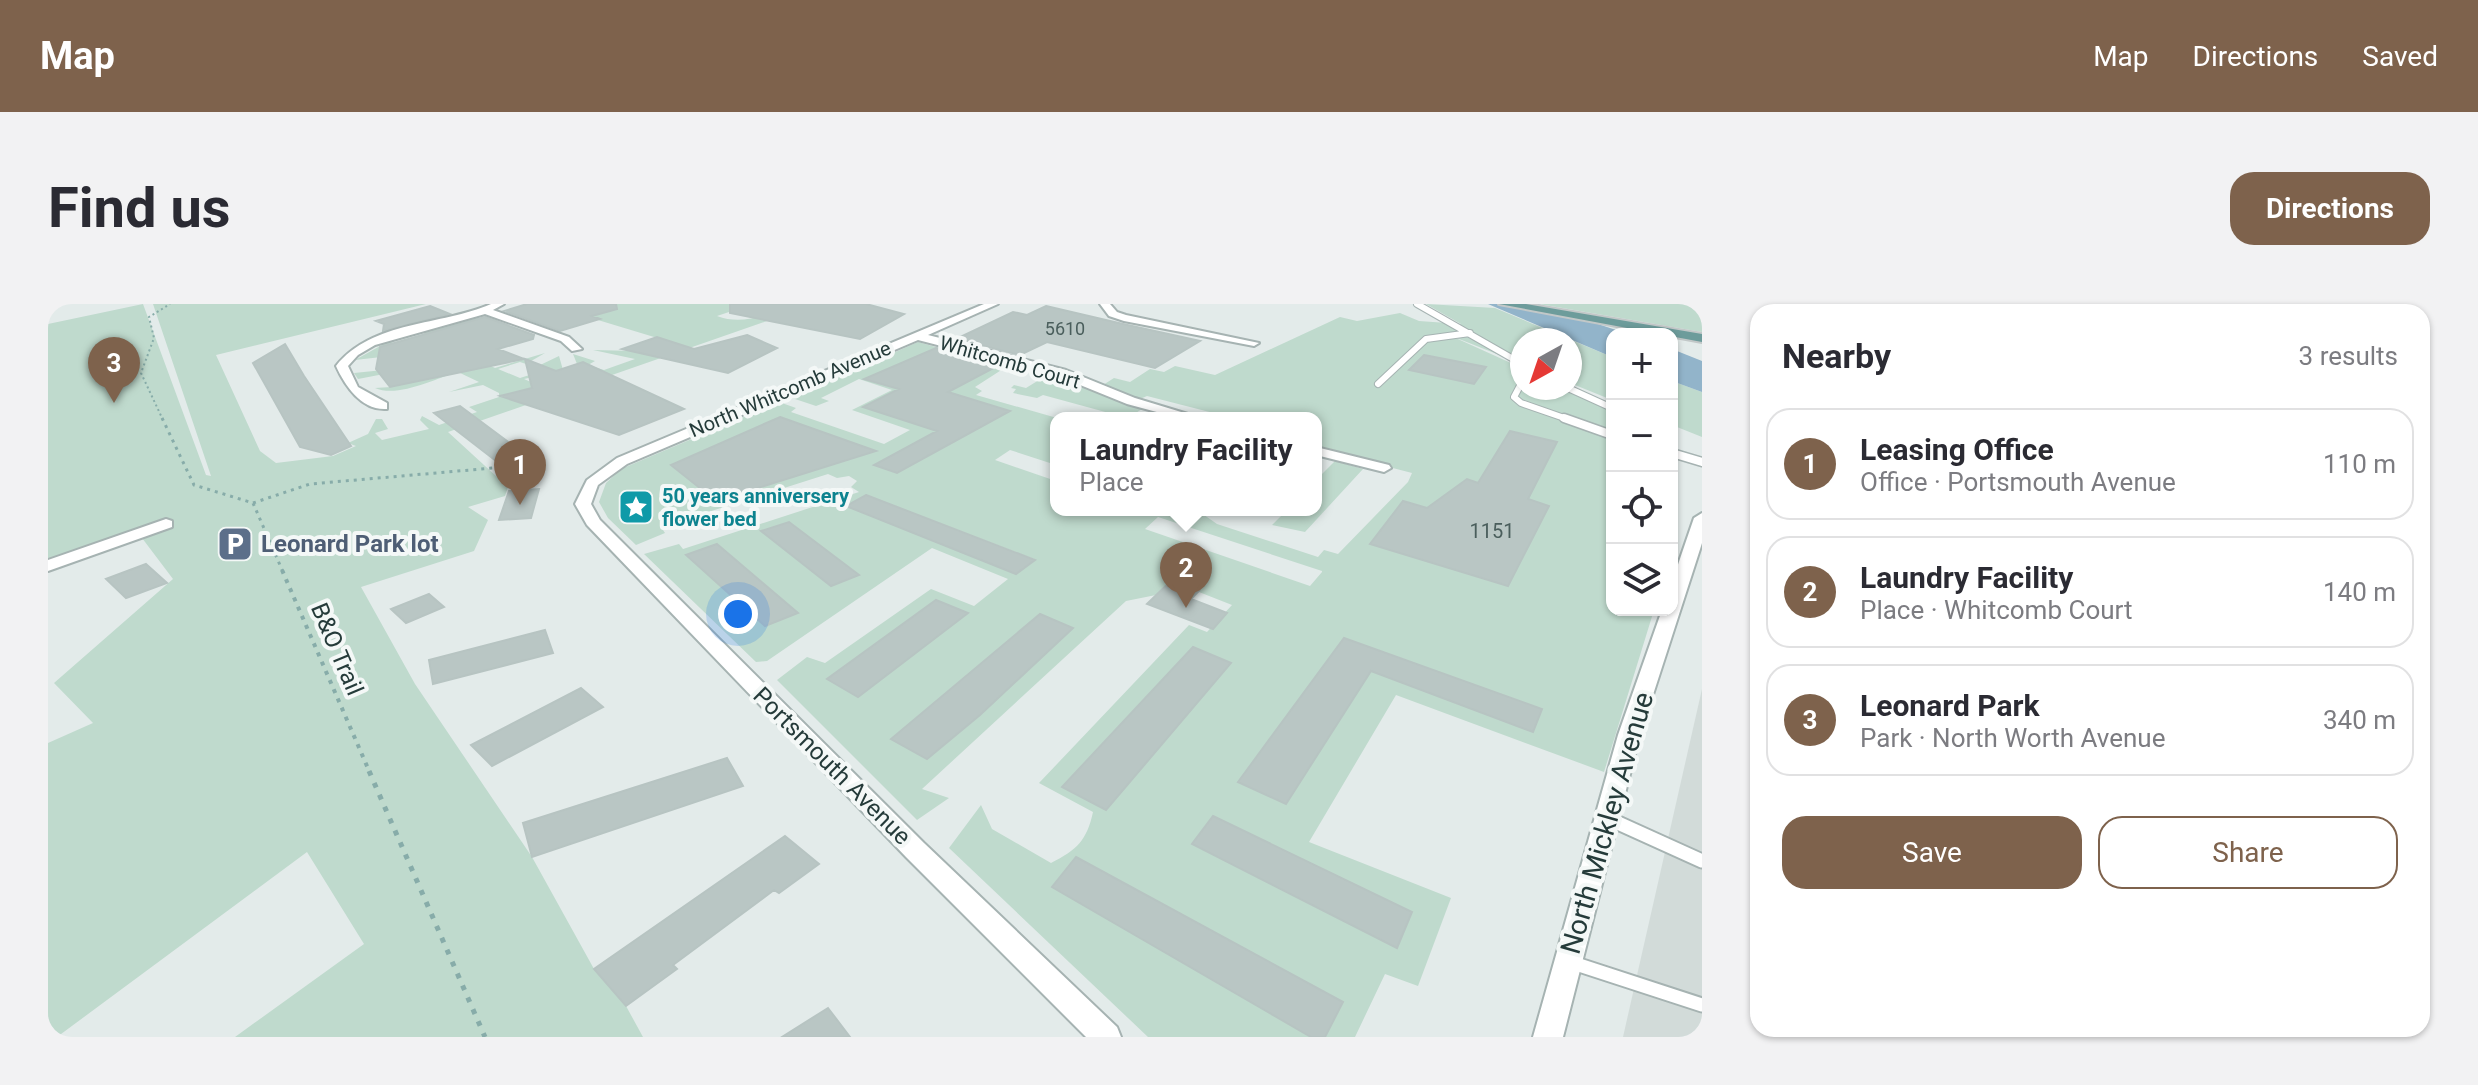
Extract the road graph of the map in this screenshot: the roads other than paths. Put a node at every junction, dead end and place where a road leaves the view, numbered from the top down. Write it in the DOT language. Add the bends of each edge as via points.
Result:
graph roads {
  1 [pos="499,304"];
  2 [pos="993,304"];
  3 [pos="1105,304"];
  4 [pos="1417,304"];
  5 [pos="1505,304"];
  6 [pos="486,311"];
  7 [pos="1470,333"];
  8 [pos="917,336"];
  9 [pos="1702,338"];
  10 [pos="1254,343"];
  11 [pos="576,349"];
  12 [pos="1510,357"];
  13 [pos="1378,384"];
  14 [pos="1582,394"];
  15 [pos="1518,400"];
  16 [pos="1606,405"];
  17 [pos="383,406"];
  18 [pos="1172,412"];
  19 [pos="1606,433"];
  20 [pos="1322,452"];
  21 [pos="1678,455"];
  22 [pos="1702,462"];
  23 [pos="1384,468"];
  24 [pos="592,483"];
  25 [pos="1702,518"];
  26 [pos="166,524"];
  27 [pos="48,566"];
  28 [pos="1678,591"];
  29 [pos="1670,616"];
  30 [pos="1607,818"];
  31 [pos="1702,861"];
  32 [pos="1568,962"];
  33 [pos="1702,1005"];
  34 [pos="1106,1037"];
  35 [pos="1548,1037"];
  1 -- 6 [label="street"];
  2 -- 8 [label="street, North Whitcomb Avenue"];
  3 -- 10 [label="street" via="1124,318"];
  4 -- 7 [label="lane"];
  5 -- 9 [label="main road"];
  6 -- 11 [label="street" via="565,339"];
  6 -- 17 [label="street" via="396,335 348,355 342,366 353,389"];
  7 -- 12 [label="lane"];
  7 -- 13 [label="lane" via="1426,339"];
  8 -- 18 [label="street, Whitcomb Court" via="1062,373"];
  8 -- 24 [label="street, North Whitcomb Avenue" via="628,458"];
  14 -- 16 [label="lane"];
  15 -- 19 [label="lane"];
  20 -- 23 [label="street"];
  21 -- 22 [label="lane"];
  24 -- 34 [label="street, Portsmouth Avenue" via="583,504 593,522"];
  25 -- 28 [label="street, North Mickley Avenue"];
  26 -- 27 [label="street"];
  29 -- 30 [label="street, North Mickley Avenue"];
  30 -- 31 [label="lane"];
  30 -- 32 [label="street, North Mickley Avenue"];
  32 -- 33 [label="lane"];
  32 -- 35 [label="street, North Mickley Avenue"];
}
